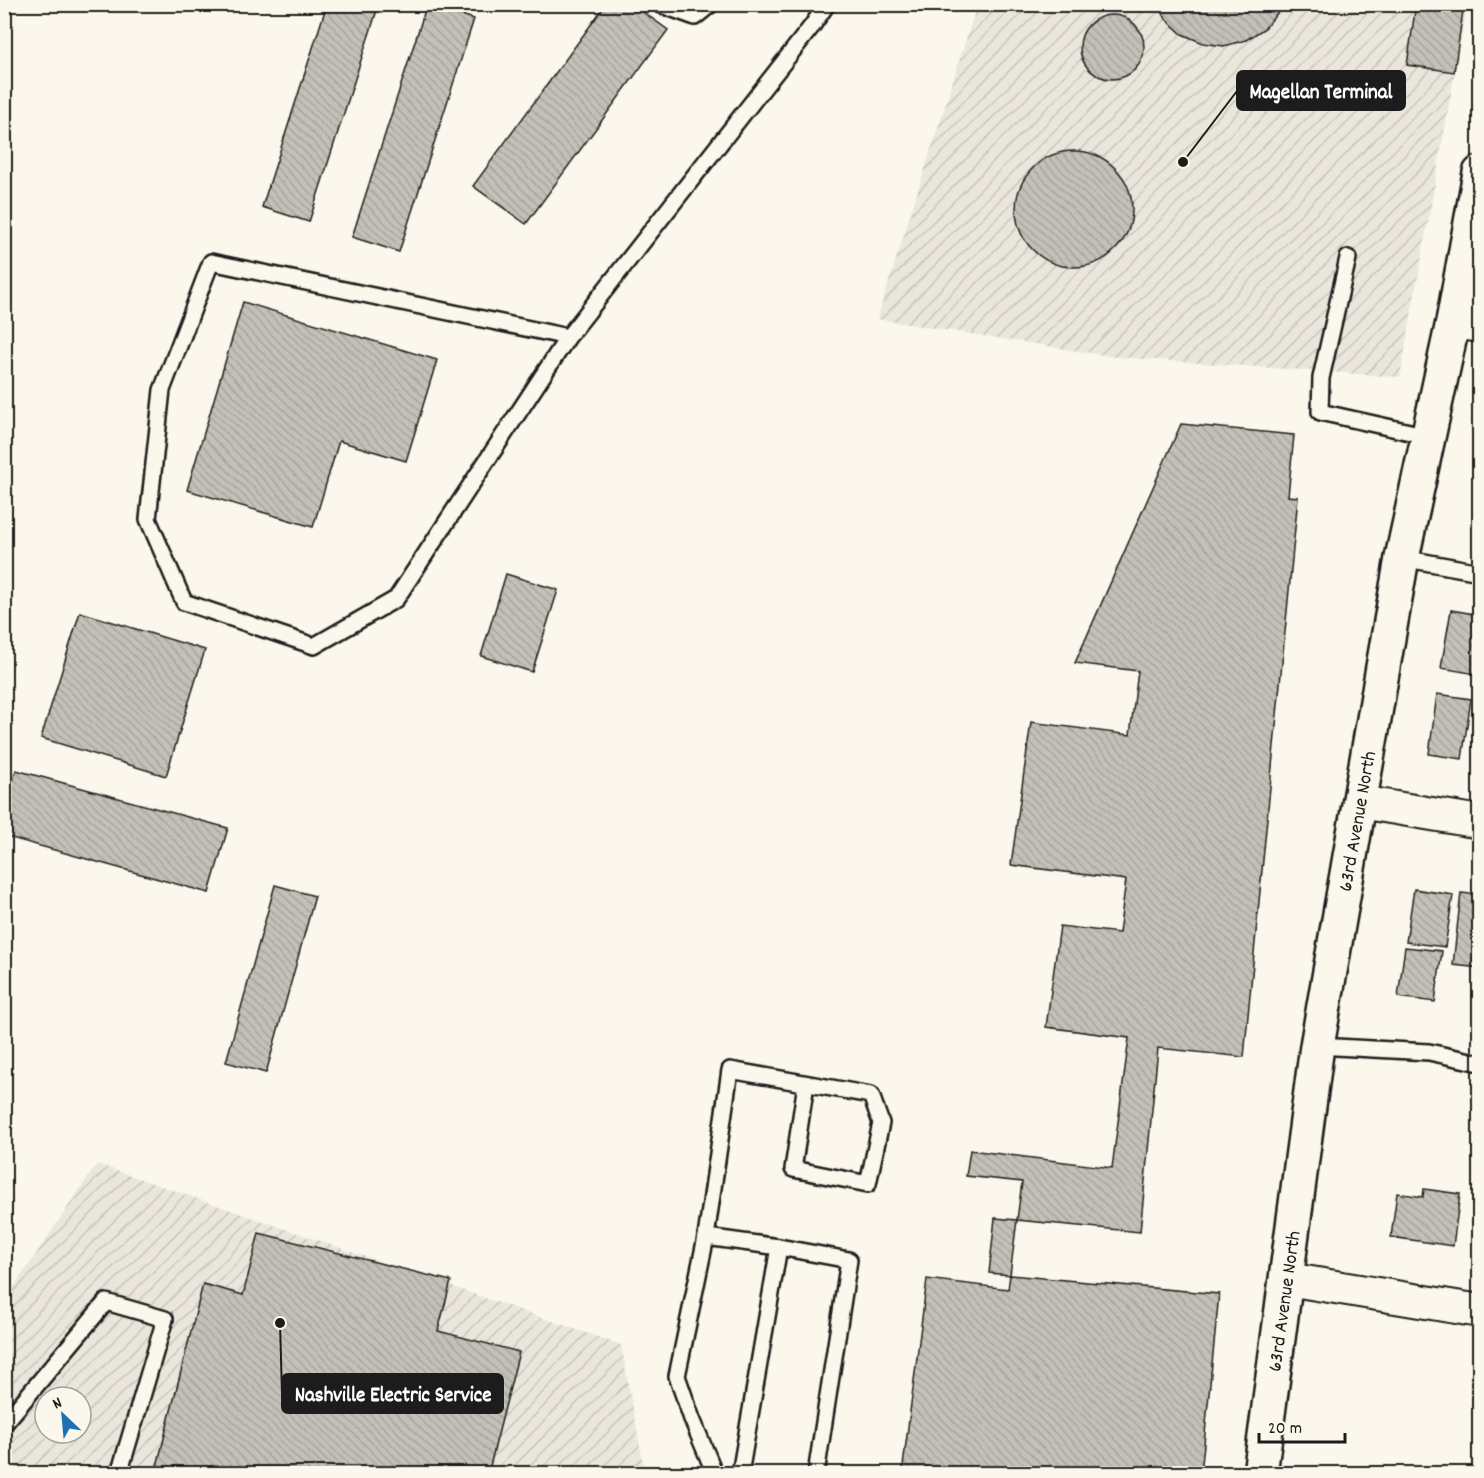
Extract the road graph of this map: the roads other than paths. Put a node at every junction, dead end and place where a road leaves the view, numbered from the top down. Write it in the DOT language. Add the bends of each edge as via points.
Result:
graph roads {
  1 [pos="659,4"];
  2 [pos="711,4"];
  3 [pos="827,4"];
  4 [pos="1479,173"];
  5 [pos="1348,258"];
  6 [pos="1466,324"];
  7 [pos="568,337"];
  8 [pos="1428,436"];
  9 [pos="1402,558"];
  10 [pos="1479,572"];
  11 [pos="1360,802"];
  12 [pos="1479,822"];
  13 [pos="1317,1046"];
  14 [pos="1479,1063"];
  15 [pos="806,1084"];
  16 [pos="706,1237"];
  17 [pos="779,1247"];
  18 [pos="1287,1280"];
  19 [pos="1479,1311"];
  20 [pos="4,1424"];
  21 [pos="119,1473"];
  22 [pos="714,1473"];
  23 [pos="740,1473"];
  24 [pos="816,1473"];
  25 [pos="1260,1473"];
  1 -- 2 [label="lane" via="695,17"];
  3 -- 7 [label="lane"];
  4 -- 6 [label="street, 63rd Avenue North"];
  5 -- 8 [label="lane" via="1321,378 1320,412"];
  6 -- 8 [label="street, 63rd Avenue North"];
  7 -- 7 [label="lane" via="396,599 314,646 184,602 148,519 162,390 211,262"];
  8 -- 9 [label="street, 63rd Avenue North"];
  9 -- 10 [label="lane"];
  9 -- 11 [label="street, 63rd Avenue North"];
  11 -- 12 [label="street"];
  11 -- 13 [label="street, 63rd Avenue North"];
  13 -- 14 [label="lane" via="1429,1052"];
  13 -- 18 [label="street, 63rd Avenue North"];
  15 -- 15 [label="lane" via="871,1095 881,1123 868,1184 793,1169"];
  15 -- 16 [label="lane" via="730,1070"];
  16 -- 17 [label="lane"];
  16 -- 22 [label="lane" via="677,1376"];
  17 -- 23 [label="lane"];
  17 -- 24 [label="lane" via="849,1260"];
  18 -- 19 [label="street"];
  18 -- 25 [label="street, 63rd Avenue North"];
  20 -- 21 [label="lane" via="106,1302 165,1319"];
}
